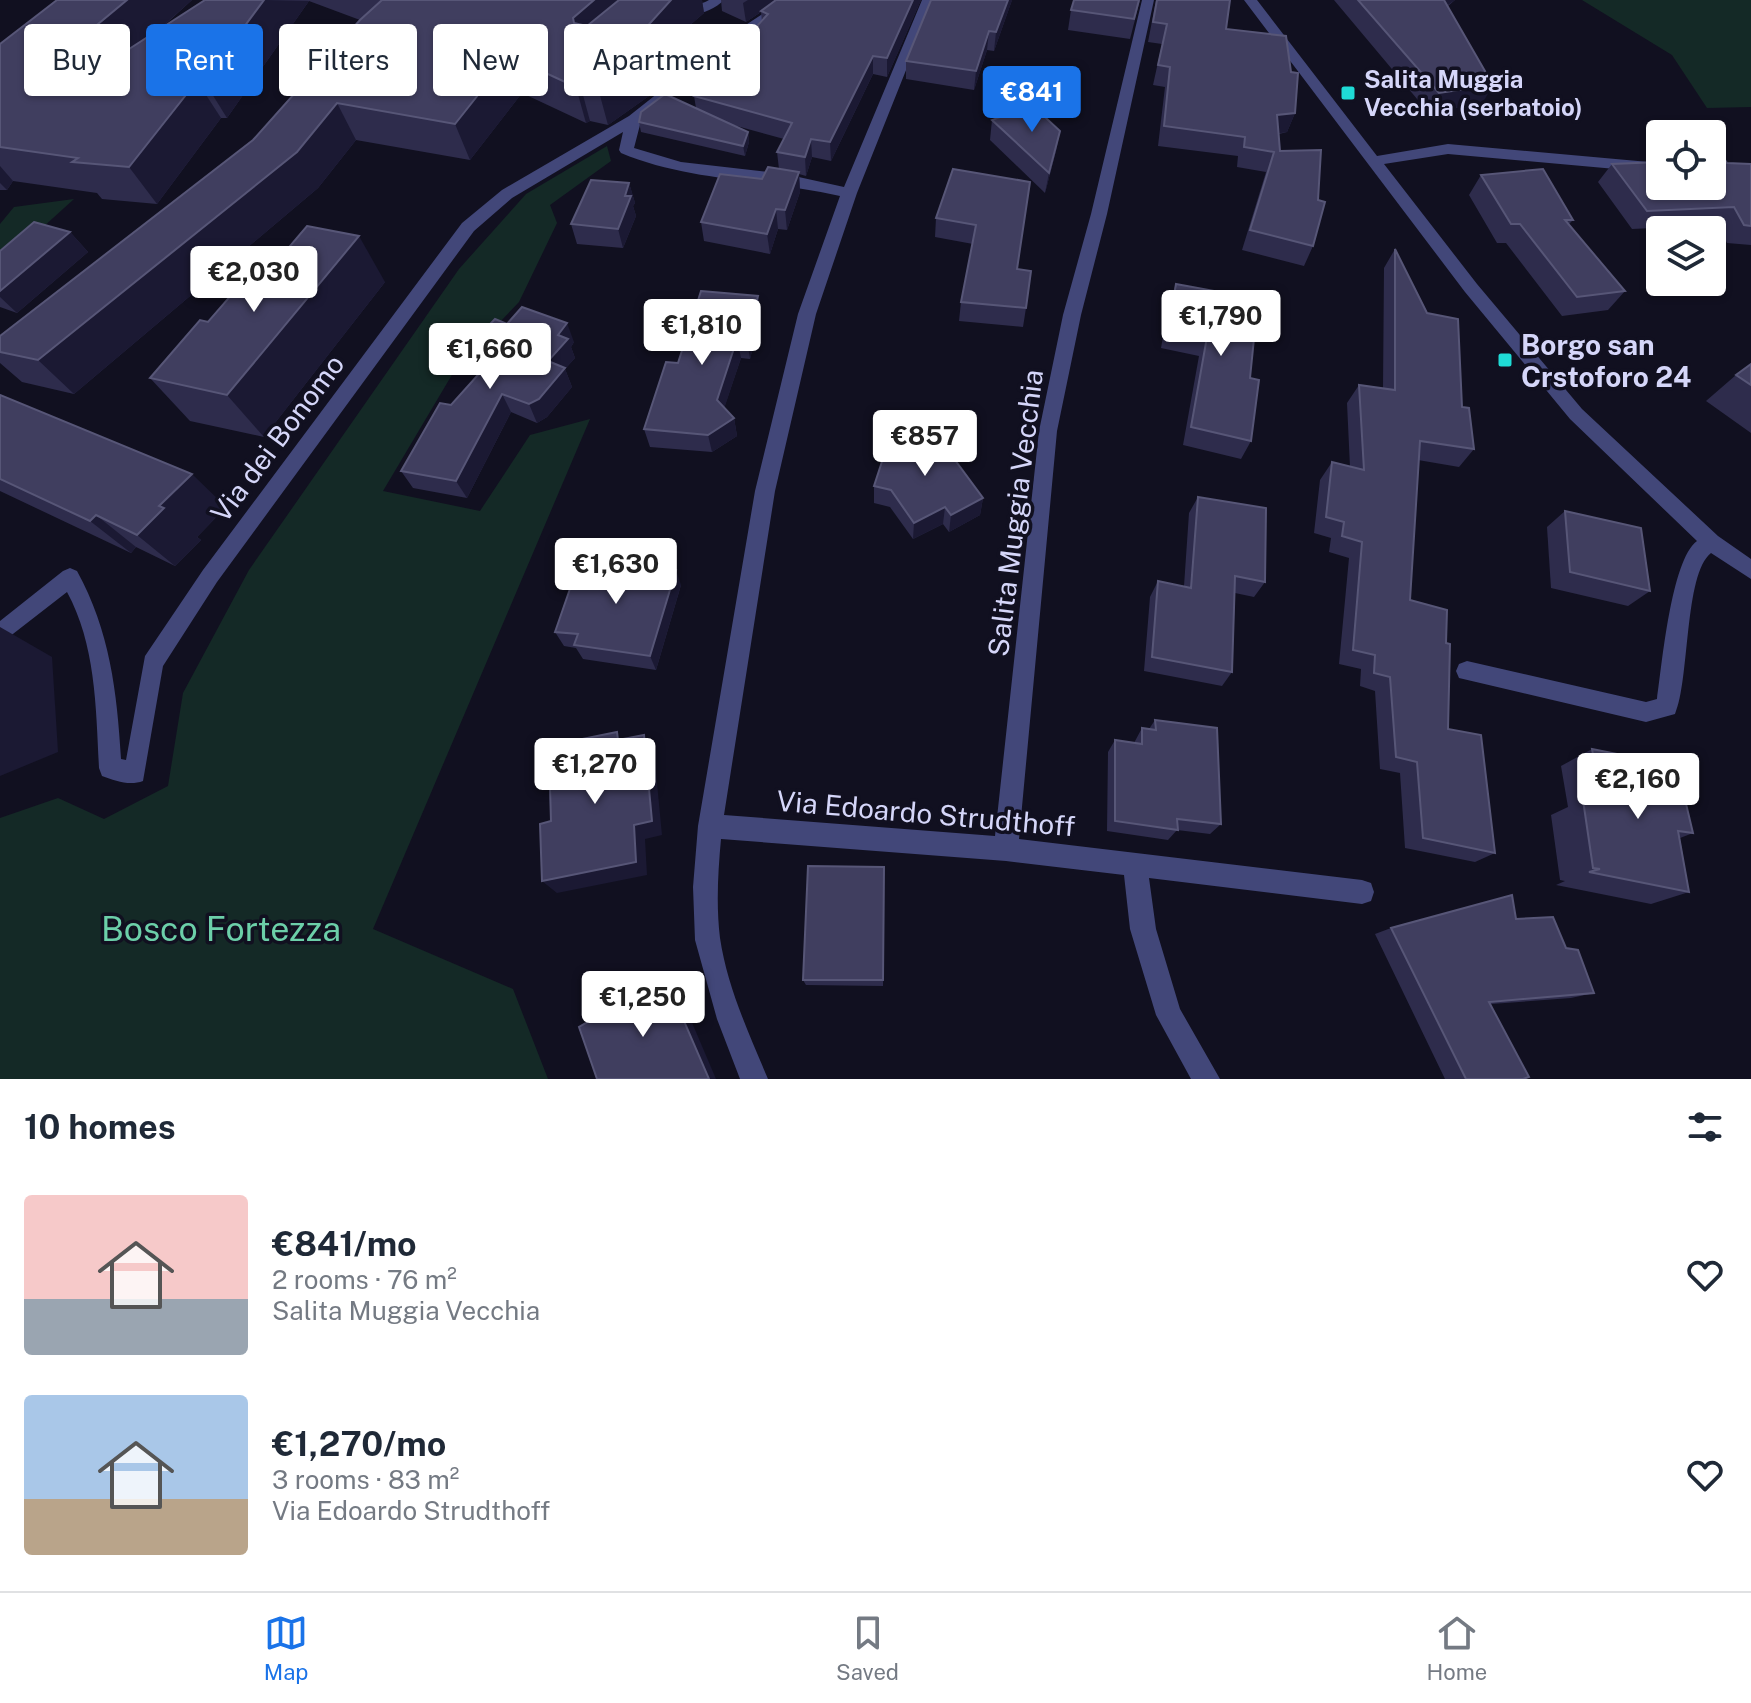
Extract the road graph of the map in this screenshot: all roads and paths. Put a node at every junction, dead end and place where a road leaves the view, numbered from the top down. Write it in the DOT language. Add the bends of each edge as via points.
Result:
graph roads {
  1 [pos="718,0"];
  2 [pos="793,0"];
  3 [pos="928,0"];
  4 [pos="1148,0"];
  5 [pos="1250,0"];
  6 [pos="658,5"];
  7 [pos="634,119"];
  8 [pos="1374,161"];
  9 [pos="1646,167"];
  10 [pos="849,193"];
  11 [pos="1711,542"];
  12 [pos="1751,570"];
  13 [pos="0,634"];
  14 [pos="1467,671"];
  15 [pos="710,826"];
  16 [pos="1006,849"];
  17 [pos="1135,867"];
  18 [pos="1362,892"];
  19 [pos="754,1079"];
  20 [pos="1206,1079"];
  1 -- 6 [label="street" via="702,10"];
  2 -- 7 [label="street, Via dei Bonomo"];
  3 -- 10 [label="street"];
  4 -- 16 [label="street, Salita Muggia Vecchia" via="1048,431"];
  5 -- 8 [label="street"];
  7 -- 10 [label="street" via="626,150 641,157"];
  7 -- 13 [label="street, Via dei Bonomo" via="507,194 468,227 433,271 210,576 153,663 135,773 110,768 102,656 85,601 70,577"];
  8 -- 9 [label="street" via="1448,149"];
  8 -- 11 [label="street" via="1576,414"];
  10 -- 15 [label="street" via="807,314 765,491"];
  11 -- 12 [label="street"];
  11 -- 14 [label="street" via="1695,554 1667,707 1646,712"];
  15 -- 16 [label="street, Via Edoardo Strudthoff"];
  15 -- 19 [label="street" via="708,940"];
  16 -- 17 [label="street, Via Edoardo Strudthoff"];
  17 -- 18 [label="street, Via Edoardo Strudthoff"];
  17 -- 20 [label="street" via="1143,929 1169,1015"];
}
